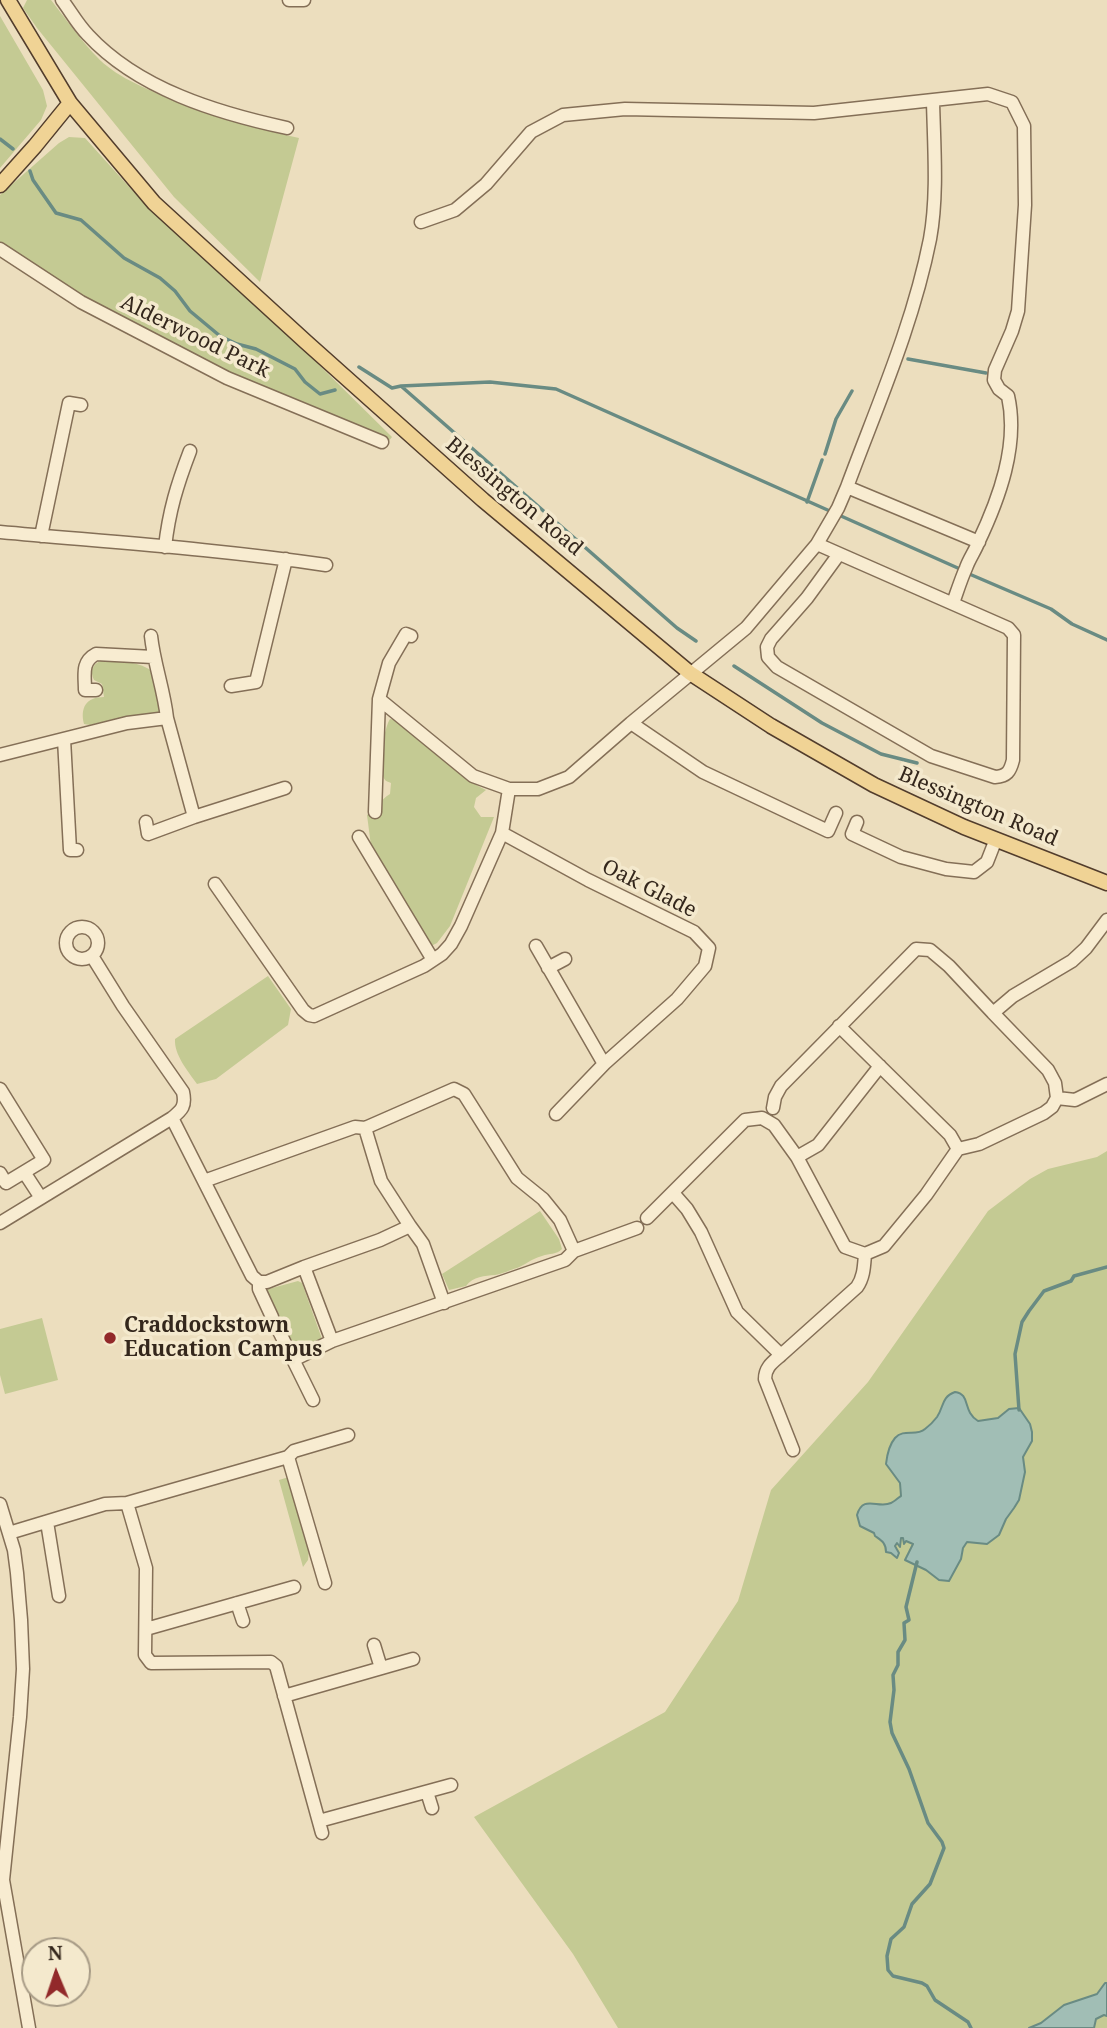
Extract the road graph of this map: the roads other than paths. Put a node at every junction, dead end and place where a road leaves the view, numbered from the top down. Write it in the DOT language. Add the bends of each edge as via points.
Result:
graph roads {
  1 [pos="8,0"];
  2 [pos="62,0"];
  3 [pos="289,0"];
  4 [pos="304,0"];
  5 [pos="933,101"];
  6 [pos="70,103"];
  7 [pos="287,128"];
  8 [pos="0,185"];
  9 [pos="421,222"];
  10 [pos="0,248"];
  11 [pos="81,405"];
  12 [pos="382,442"];
  13 [pos="190,451"];
  14 [pos="848,487"];
  15 [pos="0,532"];
  16 [pos="41,536"];
  17 [pos="979,542"];
  18 [pos="817,544"];
  19 [pos="165,547"];
  20 [pos="839,554"];
  21 [pos="286,559"];
  22 [pos="326,565"];
  23 [pos="953,603"];
  24 [pos="150,636"];
  25 [pos="411,636"];
  26 [pos="153,657"];
  27 [pos="690,673"];
  28 [pos="231,686"];
  29 [pos="96,690"];
  30 [pos="379,699"];
  31 [pos="167,718"];
  32 [pos="631,723"];
  33 [pos="64,739"];
  34 [pos="0,755"];
  35 [pos="285,788"];
  36 [pos="509,789"];
  37 [pos="375,812"];
  38 [pos="836,813"];
  39 [pos="194,817"];
  40 [pos="146,822"];
  41 [pos="857,822"];
  42 [pos="502,833"];
  43 [pos="359,837"];
  44 [pos="996,839"];
  45 [pos="77,850"];
  46 [pos="1107,883"];
  47 [pos="215,884"];
  48 [pos="1107,919"];
  49 [pos="536,946"];
  50 [pos="92,956"];
  51 [pos="565,959"];
  52 [pos="433,960"];
  53 [pos="548,968"];
  54 [pos="993,1013"];
  55 [pos="839,1026"];
  56 [pos="604,1064"];
  57 [pos="880,1066"];
  58 [pos="1107,1084"];
  59 [pos="0,1089"];
  60 [pos="1057,1098"];
  61 [pos="773,1108"];
  62 [pos="556,1114"];
  63 [pos="172,1118"];
  64 [pos="365,1128"];
  65 [pos="958,1149"];
  66 [pos="797,1157"];
  67 [pos="24,1172"];
  68 [pos="0,1173"];
  69 [pos="204,1181"];
  70 [pos="673,1193"];
  71 [pos="41,1198"];
  72 [pos="648,1218"];
  73 [pos="0,1223"];
  74 [pos="410,1226"];
  75 [pos="637,1228"];
  76 [pos="575,1251"];
  77 [pos="865,1254"];
  78 [pos="304,1267"];
  79 [pos="259,1282"];
  80 [pos="444,1303"];
  81 [pos="332,1341"];
  82 [pos="781,1355"];
  83 [pos="293,1360"];
  84 [pos="313,1399"];
  85 [pos="348,1435"];
  86 [pos="793,1450"];
  87 [pos="288,1457"];
  88 [pos="127,1503"];
  89 [pos="0,1504"];
  90 [pos="47,1522"];
  91 [pos="9,1533"];
  92 [pos="325,1583"];
  93 [pos="294,1587"];
  94 [pos="59,1596"];
  95 [pos="237,1603"];
  96 [pos="243,1621"];
  97 [pos="146,1629"];
  98 [pos="374,1645"];
  99 [pos="413,1659"];
  100 [pos="381,1668"];
  101 [pos="284,1696"];
  102 [pos="451,1785"];
  103 [pos="427,1792"];
  104 [pos="432,1808"];
  105 [pos="29,2028"];
  1 -- 6 [label="main road, Blessington Road"];
  2 -- 7 [label="street" via="87,34 141,76 210,107"];
  3 -- 4 [label="street"];
  5 -- 9 [label="street" via="814,113 625,109 563,115 531,132 486,184 456,210"];
  5 -- 14 [label="street" via="930,239 898,355"];
  5 -- 17 [label="street" via="988,94 1012,102 1024,126 1025,231 1018,311 994,380 1008,396 1009,447 1002,484"];
  6 -- 8 [label="main road"];
  6 -- 27 [label="main road, Blessington Road" via="154,203 474,492"];
  10 -- 12 [label="street, Alderwood Park" via="81,302 227,378"];
  11 -- 16 [label="street" via="69,403"];
  13 -- 19 [label="street" via="177,484"];
  14 -- 17 [label="street"];
  14 -- 18 [label="street"];
  15 -- 16 [label="street"];
  16 -- 19 [label="street"];
  17 -- 23 [label="street"];
  18 -- 20 [label="street"];
  18 -- 27 [label="street" via="746,628"];
  19 -- 21 [label="street"];
  20 -- 23 [label="street"];
  20 -- 23 [label="street" via="771,639 768,657 777,667 932,756 1004,776 1013,760 1014,635"];
  21 -- 22 [label="street"];
  21 -- 28 [label="street" via="256,682"];
  24 -- 26 [label="street"];
  25 -- 30 [label="street" via="406,634 389,663"];
  26 -- 29 [label="street" via="96,654 84,668 85,690"];
  26 -- 31 [label="street"];
  27 -- 32 [label="street"];
  27 -- 44 [label="main road, Blessington Road" via="874,785"];
  30 -- 36 [label="street" via="473,776"];
  30 -- 37 [label="street"];
  31 -- 33 [label="street"];
  31 -- 39 [label="street"];
  32 -- 36 [label="street" via="569,777 538,789"];
  32 -- 38 [label="street" via="703,772 828,831"];
  33 -- 34 [label="street"];
  33 -- 45 [label="street" via="70,850"];
  35 -- 39 [label="street"];
  36 -- 42 [label="street"];
  39 -- 40 [label="street" via="148,834"];
  41 -- 44 [label="street" via="852,834 901,857 946,869 974,872 987,862"];
  42 -- 52 [label="street" via="461,926"];
  42 -- 56 [label="street, Oak Glade" via="694,932 709,948 705,966 677,999"];
  43 -- 52 [label="street"];
  44 -- 46 [label="main road, Blessington Road"];
  47 -- 52 [label="street" via="309,1015"];
  48 -- 54 [label="street" via="1072,961"];
  49 -- 53 [label="street"];
  50 -- 63 [label="street" via="183,1092 182,1110"];
  51 -- 53 [label="street"];
  53 -- 56 [label="street"];
  54 -- 55 [label="street" via="949,966 923,948 916,949"];
  54 -- 60 [label="street" via="1048,1070"];
  55 -- 57 [label="street"];
  55 -- 61 [label="street" via="781,1086"];
  56 -- 62 [label="street, Oak Glade"];
  57 -- 65 [label="street" via="950,1135"];
  57 -- 66 [label="street" via="818,1145"];
  58 -- 60 [label="street" via="1075,1100"];
  59 -- 67 [label="street" via="44,1160"];
  60 -- 65 [label="street" via="1044,1113"];
  63 -- 69 [label="street"];
  63 -- 71 [label="street"];
  64 -- 69 [label="street" via="355,1127"];
  64 -- 74 [label="street" via="381,1181"];
  64 -- 76 [label="street" via="447,1090 459,1091 517,1178 560,1220"];
  65 -- 77 [label="street" via="884,1246"];
  66 -- 70 [label="street" via="774,1125 762,1118 745,1120"];
  66 -- 77 [label="street" via="845,1247"];
  67 -- 68 [label="street" via="6,1183"];
  67 -- 71 [label="street"];
  69 -- 79 [label="street"];
  70 -- 72 [label="street"];
  70 -- 82 [label="street" via="701,1232 737,1312"];
  71 -- 73 [label="street"];
  74 -- 78 [label="street"];
  74 -- 80 [label="street" via="423,1244"];
  75 -- 76 [label="street"];
  76 -- 80 [label="street" via="565,1260"];
  77 -- 82 [label="street" via="858,1287"];
  78 -- 79 [label="street"];
  78 -- 81 [label="street"];
  79 -- 83 [label="street"];
  80 -- 81 [label="street"];
  81 -- 83 [label="street"];
  82 -- 86 [label="street" via="768,1367 765,1379"];
  83 -- 84 [label="street"];
  85 -- 87 [label="street" via="294,1451"];
  87 -- 88 [label="street"];
  87 -- 92 [label="street"];
  88 -- 90 [label="street" via="105,1504"];
  88 -- 97 [label="street" via="146,1568"];
  89 -- 91 [label="street"];
  90 -- 91 [label="street"];
  90 -- 94 [label="street"];
  91 -- 105 [label="street" via="17,1573 23,1669 3,1880"];
  93 -- 95 [label="street"];
  95 -- 96 [label="street"];
  95 -- 97 [label="street"];
  97 -- 101 [label="street" via="145,1655 150,1663 271,1662"];
  98 -- 100 [label="street"];
  99 -- 100 [label="street"];
  100 -- 101 [label="street"];
  101 -- 103 [label="street" via="320,1827"];
  102 -- 103 [label="street"];
  103 -- 104 [label="street"];
}
